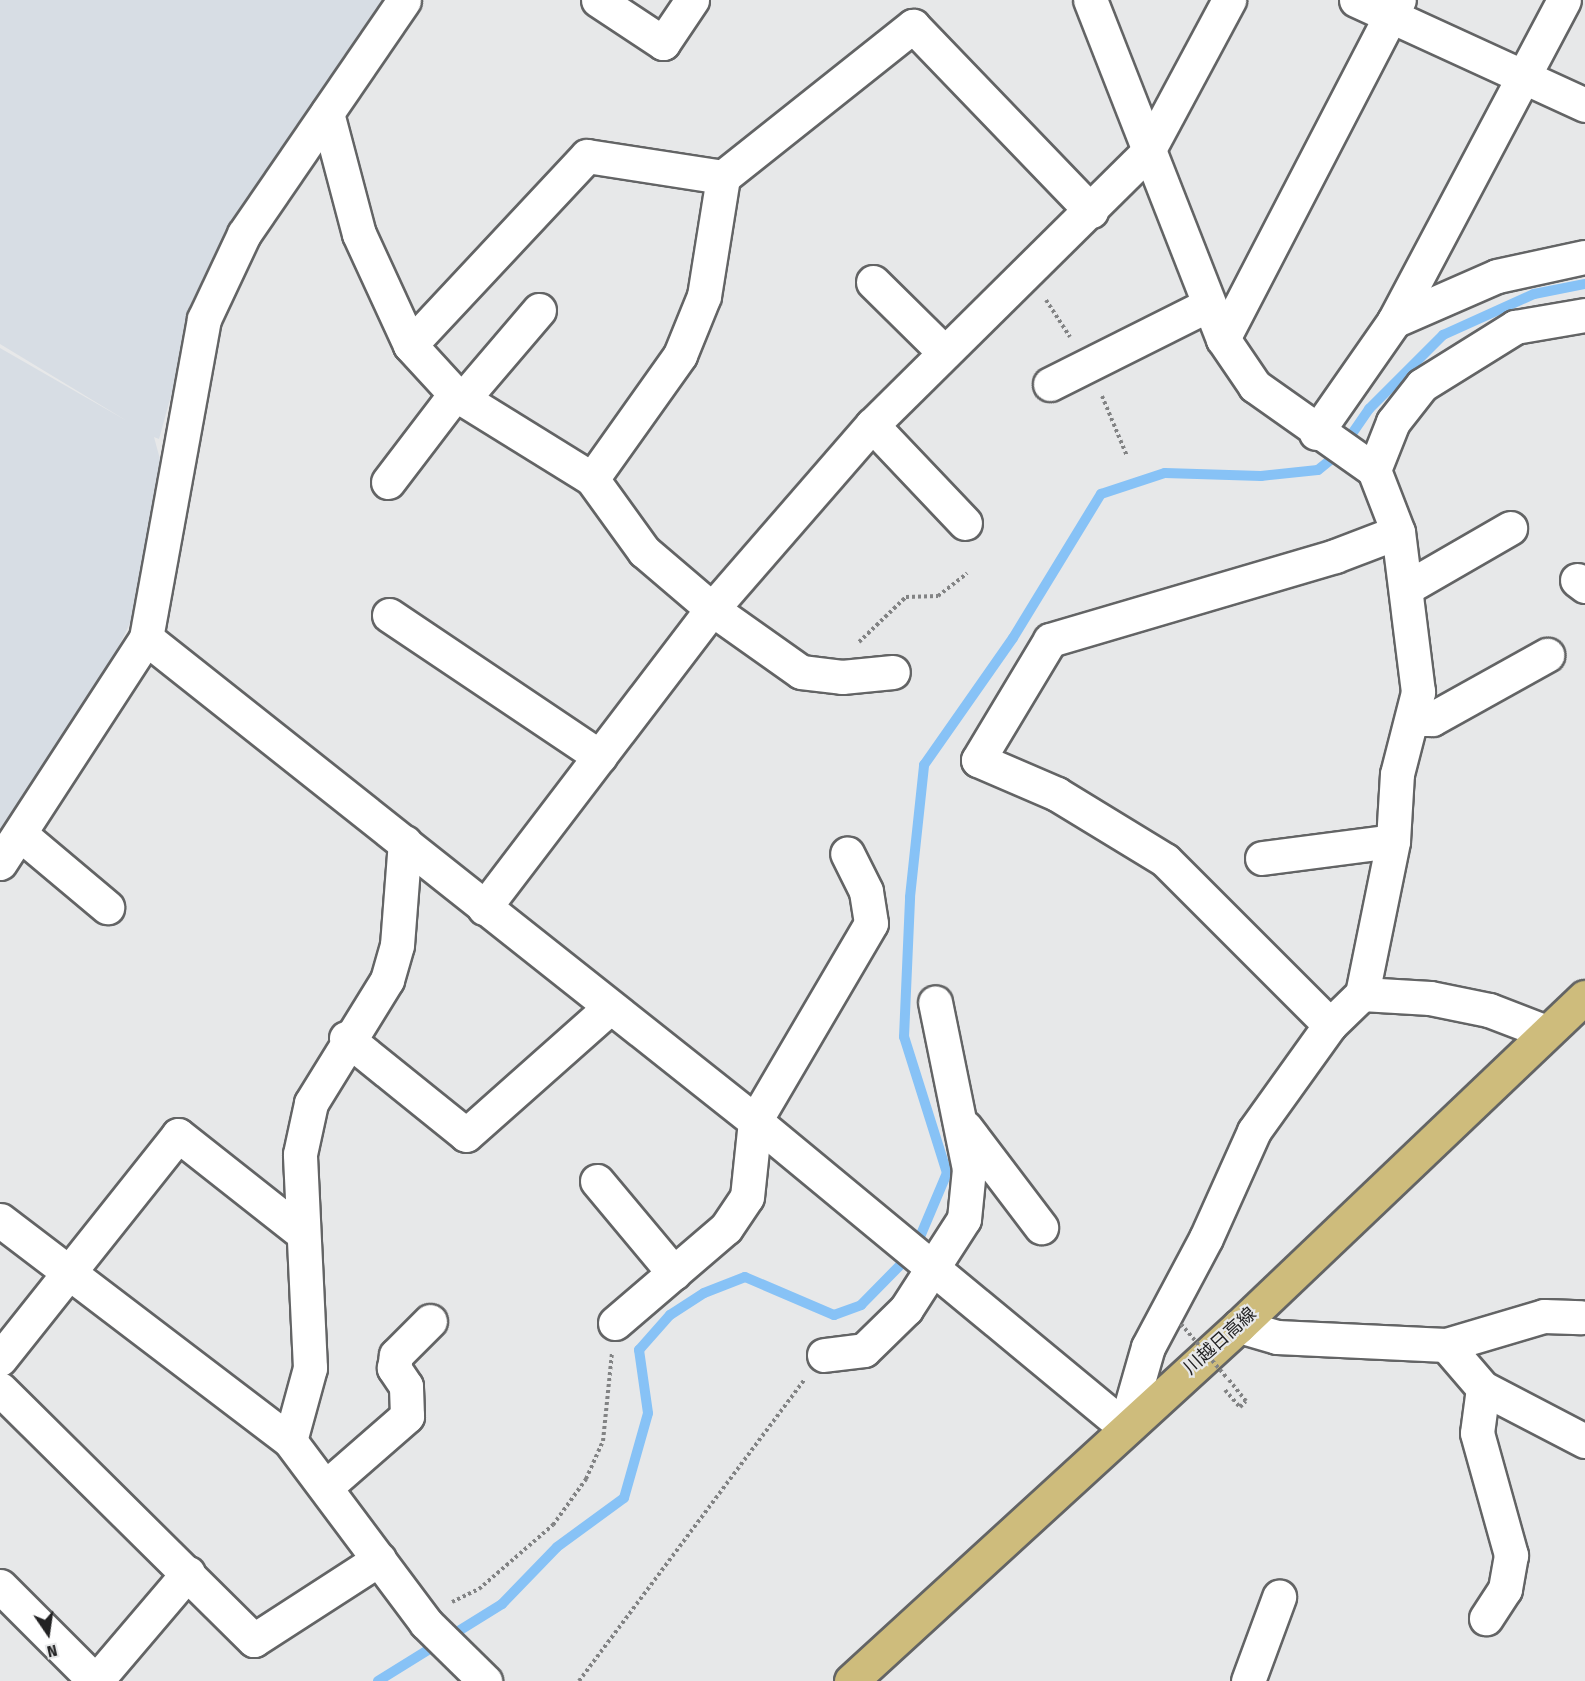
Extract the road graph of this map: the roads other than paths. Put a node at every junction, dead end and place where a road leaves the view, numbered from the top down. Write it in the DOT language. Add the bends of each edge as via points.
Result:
graph roads {
  1 [pos="404,0"];
  2 [pos="598,0"];
  3 [pos="692,0"];
  4 [pos="1090,0"];
  5 [pos="1228,0"];
  6 [pos="1356,0"];
  7 [pos="1564,0"];
  8 [pos="1395,8"];
  9 [pos="1525,76"];
  10 [pos="1585,105"];
  11 [pos="327,113"];
  12 [pos="1147,153"];
  13 [pos="723,177"];
  14 [pos="1091,211"];
  15 [pos="1585,257"];
  16 [pos="873,282"];
  17 [pos="1206,306"];
  18 [pos="539,310"];
  19 [pos="1585,315"];
  20 [pos="1394,321"];
  21 [pos="1223,339"];
  22 [pos="410,345"];
  23 [pos="944,352"];
  24 [pos="1050,384"];
  25 [pos="459,397"];
  26 [pos="872,425"];
  27 [pos="1323,437"];
  28 [pos="1368,466"];
  29 [pos="592,479"];
  30 [pos="388,482"];
  31 [pos="965,523"];
  32 [pos="1510,528"];
  33 [pos="1398,532"];
  34 [pos="1408,587"];
  35 [pos="712,609"];
  36 [pos="388,615"];
  37 [pos="146,638"];
  38 [pos="1547,656"];
  39 [pos="893,672"];
  40 [pos="1414,718"];
  41 [pos="600,758"];
  42 [pos="20,834"];
  43 [pos="1393,841"];
  44 [pos="405,842"];
  45 [pos="847,853"];
  46 [pos="1262,858"];
  47 [pos="0,863"];
  48 [pos="107,907"];
  49 [pos="484,908"];
  50 [pos="1362,994"];
  51 [pos="935,1002"];
  52 [pos="608,1009"];
  53 [pos="1571,1015"];
  54 [pos="1330,1025"];
  55 [pos="346,1038"];
  56 [pos="755,1122"];
  57 [pos="962,1124"];
  58 [pos="597,1181"];
  59 [pos="0,1220"];
  60 [pos="1041,1227"];
  61 [pos="302,1233"];
  62 [pos="933,1268"];
  63 [pos="71,1272"];
  64 [pos="675,1273"];
  65 [pos="1581,1317"];
  66 [pos="430,1322"];
  67 [pos="615,1323"];
  68 [pos="1239,1326"];
  69 [pos="1446,1345"];
  70 [pos="824,1355"];
  71 [pos="0,1359"];
  72 [pos="1483,1388"];
  73 [pos="0,1389"];
  74 [pos="1125,1427"];
  75 [pos="290,1441"];
  76 [pos="1585,1441"];
  77 [pos="328,1485"];
  78 [pos="379,1559"];
  79 [pos="188,1573"];
  80 [pos="0,1586"];
  81 [pos="1279,1598"];
  82 [pos="1486,1618"];
  83 [pos="95,1681"];
  84 [pos="485,1681"];
  85 [pos="850,1681"];
  86 [pos="1248,1681"];
  1 -- 11 [label="street"];
  2 -- 3 [label="street" via="663,43"];
  4 -- 12 [label="street"];
  5 -- 12 [label="street"];
  6 -- 8 [label="street"];
  7 -- 9 [label="street"];
  8 -- 9 [label="street"];
  8 -- 21 [label="street"];
  9 -- 10 [label="street"];
  9 -- 20 [label="street"];
  11 -- 22 [label="street" via="359,234"];
  11 -- 37 [label="street" via="244,234 204,319"];
  12 -- 14 [label="street"];
  12 -- 17 [label="street"];
  13 -- 14 [label="street" via="913,26"];
  13 -- 22 [label="street" via="587,156"];
  13 -- 29 [label="street" via="704,296 680,355"];
  14 -- 23 [label="street"];
  15 -- 20 [label="street" via="1497,276"];
  16 -- 23 [label="street"];
  17 -- 21 [label="street"];
  17 -- 24 [label="street"];
  18 -- 25 [label="street"];
  19 -- 28 [label="street" via="1515,327 1422,385 1393,422"];
  20 -- 27 [label="street"];
  21 -- 27 [label="street" via="1255,386"];
  22 -- 25 [label="street"];
  23 -- 26 [label="street"];
  25 -- 29 [label="street"];
  25 -- 30 [label="street"];
  26 -- 31 [label="street"];
  26 -- 35 [label="street"];
  27 -- 28 [label="street"];
  28 -- 33 [label="street"];
  29 -- 35 [label="street" via="644,551"];
  32 -- 34 [label="street"];
  33 -- 34 [label="street"];
  33 -- 54 [label="street" via="1335,556 1050,640 978,760 1057,794 1165,860"];
  34 -- 40 [label="street" via="1419,692"];
  35 -- 39 [label="street" via="801,672"];
  35 -- 41 [label="street"];
  36 -- 41 [label="street"];
  37 -- 42 [label="street"];
  37 -- 44 [label="street"];
  38 -- 40 [label="street" via="1432,719"];
  40 -- 43 [label="street" via="1397,774"];
  41 -- 49 [label="street"];
  42 -- 47 [label="street"];
  42 -- 48 [label="street"];
  43 -- 46 [label="street"];
  43 -- 50 [label="street"];
  44 -- 49 [label="street"];
  44 -- 55 [label="street" via="397,945 387,980"];
  45 -- 56 [label="street" via="866,891 872,923"];
  49 -- 52 [label="street"];
  50 -- 53 [label="street" via="1430,998 1489,1010"];
  50 -- 54 [label="street"];
  51 -- 57 [label="street"];
  52 -- 55 [label="street" via="466,1135"];
  52 -- 56 [label="street"];
  53 -- 68 [label="main road, 川越日高線"];
  54 -- 74 [label="street" via="1254,1131 1206,1238 1148,1347"];
  55 -- 61 [label="street" via="311,1103 300,1154"];
  56 -- 62 [label="street"];
  56 -- 64 [label="street" via="747,1197 726,1228"];
  57 -- 60 [label="street"];
  57 -- 62 [label="street" via="969,1169 964,1219"];
  58 -- 64 [label="street"];
  59 -- 63 [label="street"];
  61 -- 63 [label="street" via="178,1135"];
  61 -- 75 [label="street" via="309,1368"];
  62 -- 70 [label="street" via="906,1310 864,1350"];
  62 -- 74 [label="street"];
  63 -- 71 [label="street"];
  63 -- 75 [label="street"];
  64 -- 67 [label="street"];
  65 -- 69 [label="street" via="1544,1316"];
  66 -- 77 [label="street" via="396,1355 393,1368 406,1386 407,1416"];
  68 -- 69 [label="street" via="1277,1337"];
  68 -- 74 [label="main road, 川越日高線"];
  69 -- 72 [label="street"];
  72 -- 76 [label="street"];
  72 -- 82 [label="street" via="1477,1433 1511,1556 1505,1589"];
  73 -- 79 [label="street"];
  74 -- 85 [label="main road, 川越日高線"];
  75 -- 77 [label="street"];
  77 -- 78 [label="street"];
  78 -- 79 [label="street" via="254,1640"];
  78 -- 84 [label="street" via="437,1613 451,1647"];
  79 -- 83 [label="street"];
  80 -- 83 [label="street"];
  81 -- 86 [label="street"];
}
